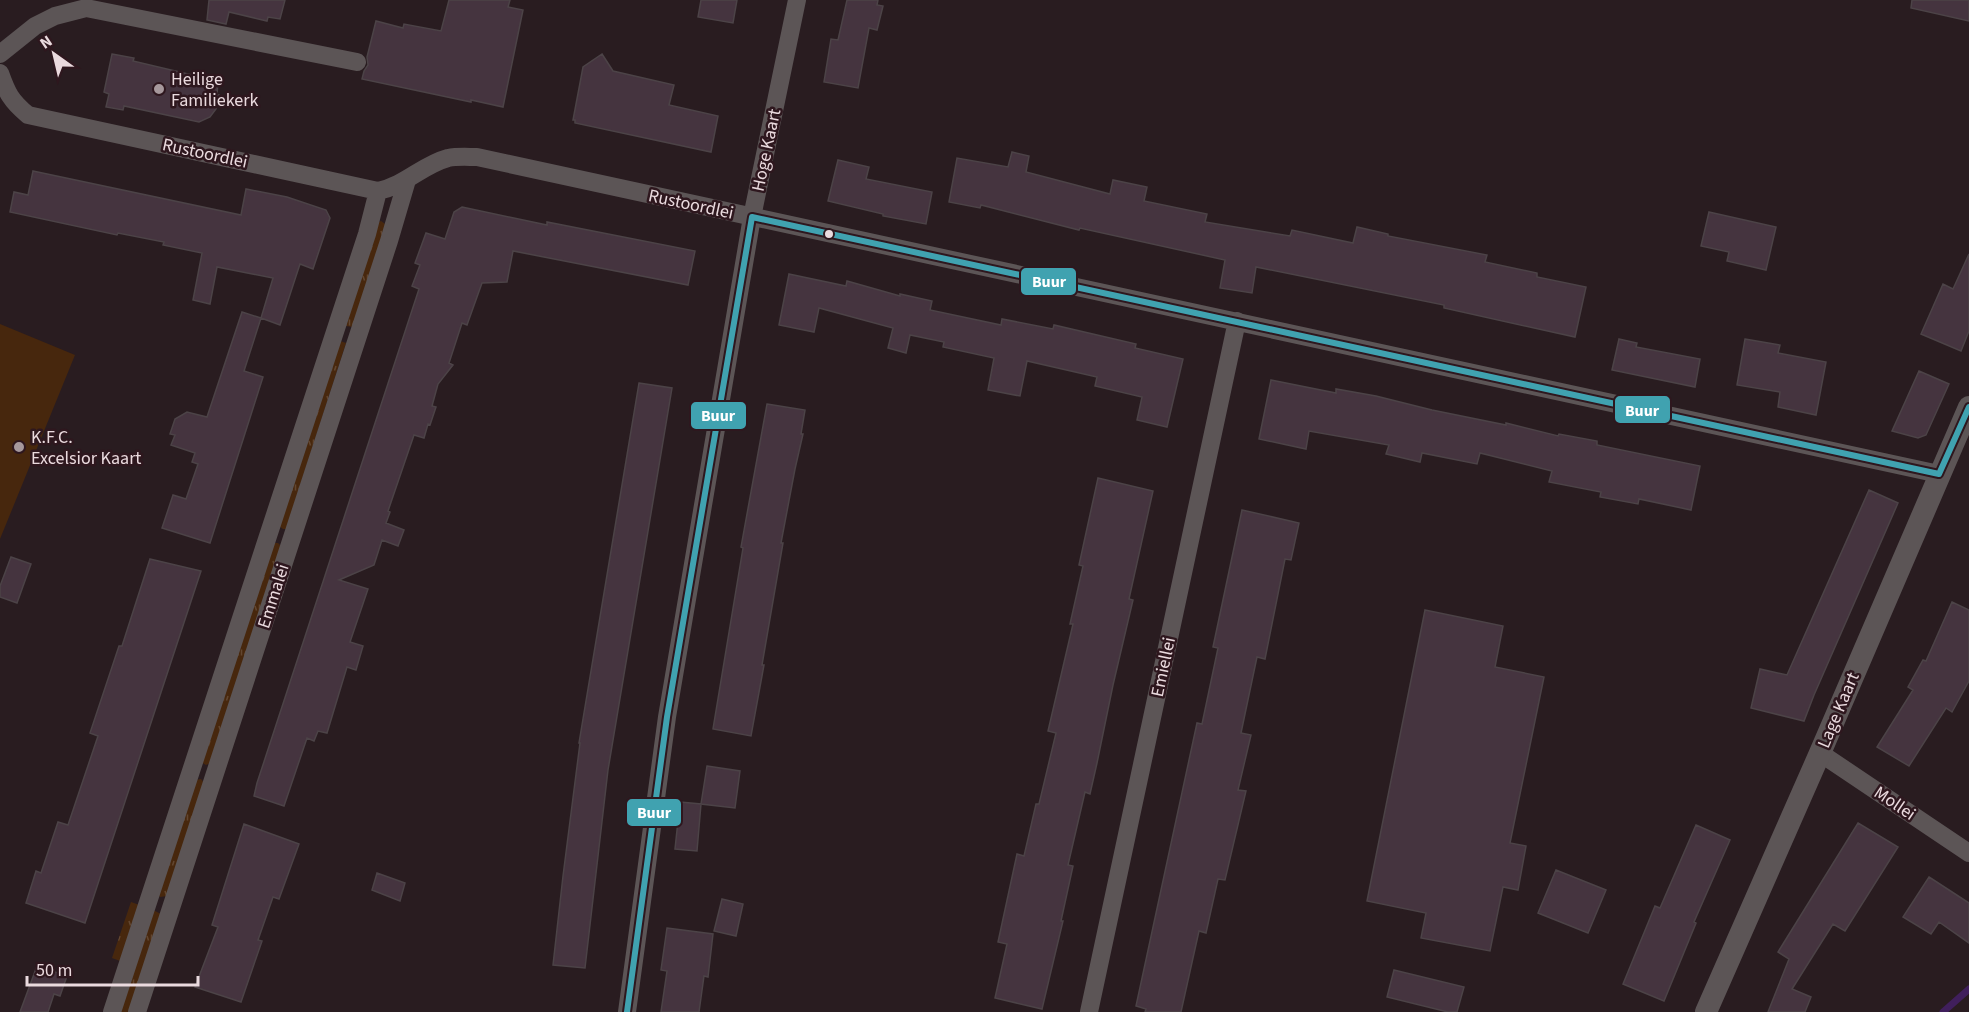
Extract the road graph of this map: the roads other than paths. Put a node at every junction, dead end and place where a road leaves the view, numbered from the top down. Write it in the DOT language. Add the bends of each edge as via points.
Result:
graph roads {
  1 [pos="797,0"];
  2 [pos="0,54"];
  3 [pos="357,62"];
  4 [pos="0,73"];
  5 [pos="407,180"];
  6 [pos="378,191"];
  7 [pos="752,217"];
  8 [pos="1237,321"];
  9 [pos="1969,407"];
  10 [pos="1939,474"];
  11 [pos="1820,753"];
  12 [pos="1969,854"];
  13 [pos="112,1012"];
  14 [pos="137,1012"];
  15 [pos="627,1012"];
  16 [pos="1089,1012"];
  17 [pos="1706,1012"];
  1 -- 7 [label="street, Hoge Kaart"];
  2 -- 3 [label="street" via="34,26 86,8"];
  4 -- 6 [label="street, Rustoordlei" via="14,103 28,115"];
  5 -- 6 [label="street, Rustoordlei"];
  5 -- 7 [label="street, Rustoordlei" via="449,158 477,157"];
  5 -- 14 [label="street, Emmalei"];
  6 -- 13 [label="street, Emmalei"];
  7 -- 8 [label="street, Rustoordlei"];
  7 -- 15 [label="street, Hoge Kaart" via="667,717"];
  8 -- 10 [label="street, Rustoordlei"];
  8 -- 16 [label="street, Emiellei"];
  9 -- 10 [label="street, Lage Kaart"];
  10 -- 11 [label="street, Lage Kaart"];
  11 -- 12 [label="street, Mollei"];
  11 -- 17 [label="street, Lage Kaart"];
}
